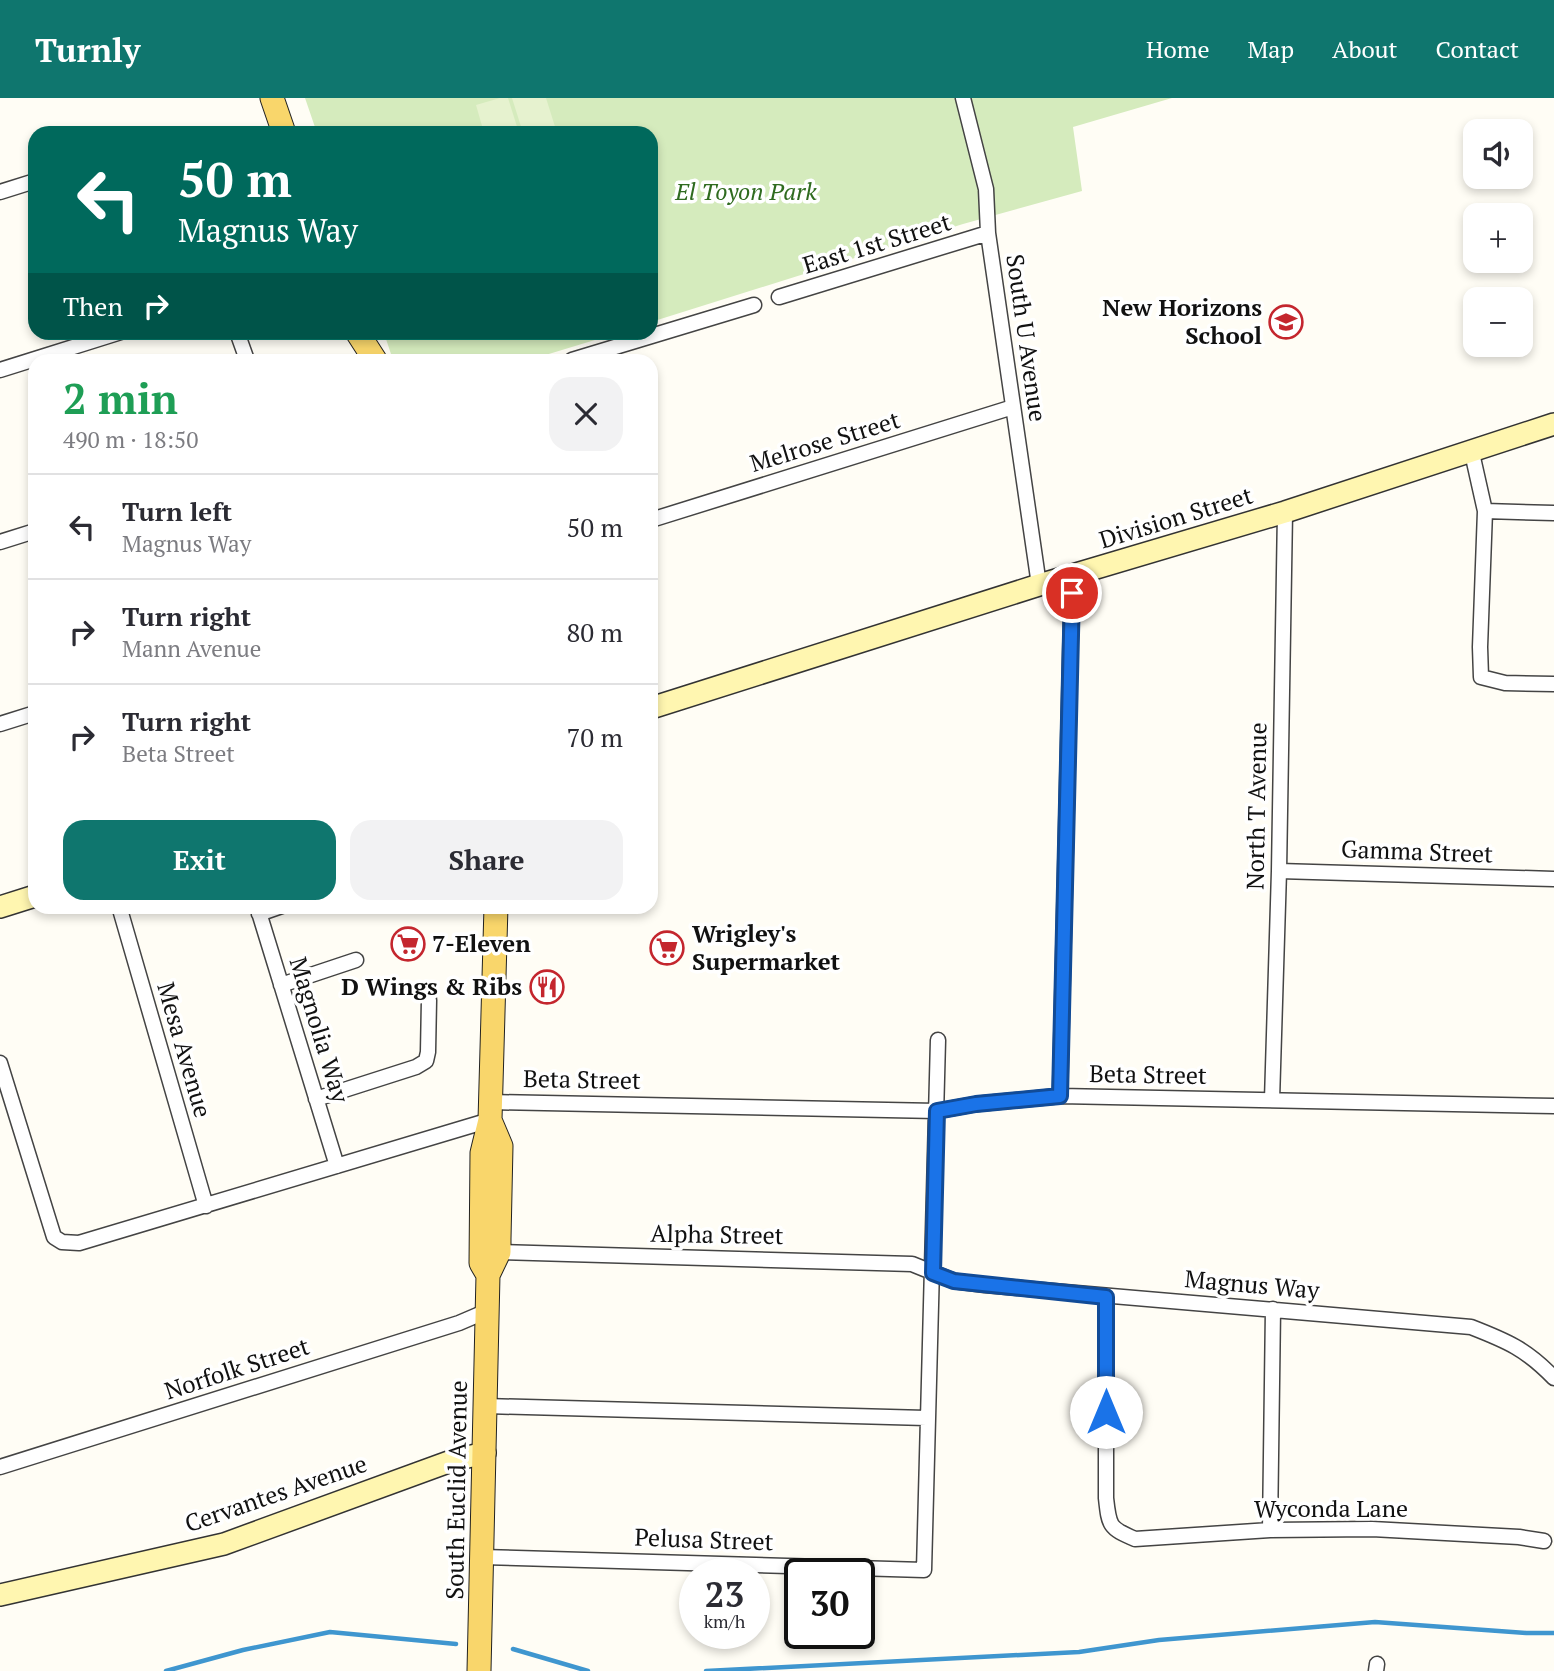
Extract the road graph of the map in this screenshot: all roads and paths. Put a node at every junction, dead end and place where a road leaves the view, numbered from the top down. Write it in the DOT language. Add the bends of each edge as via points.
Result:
graph roads {
  1 [pos="272,98"];
  2 [pos="962,98"];
  3 [pos="282,126"];
  4 [pos="28,183"];
  5 [pos="0,192"];
  6 [pos="988,233"];
  7 [pos="779,297"];
  8 [pos="754,305"];
  9 [pos="658,334"];
  10 [pos="96,340"];
  11 [pos="638,340"];
  12 [pos="51,354"];
  13 [pos="592,354"];
  14 [pos="28,361"];
  15 [pos="0,370"];
  16 [pos="1013,407"];
  17 [pos="1554,424"];
  18 [pos="1472,453"];
  19 [pos="1485,511"];
  20 [pos="1285,513"];
  21 [pos="1554,513"];
  22 [pos="658,518"];
  23 [pos="28,533"];
  24 [pos="0,542"];
  25 [pos="1072,576"];
  26 [pos="1039,585"];
  27 [pos="1554,684"];
  28 [pos="658,706"];
  29 [pos="28,715"];
  30 [pos="0,723"];
  31 [pos="1279,871"];
  32 [pos="1554,878"];
  33 [pos="28,898"];
  34 [pos="0,907"];
  35 [pos="121,914"];
  36 [pos="259,914"];
  37 [pos="496,914"];
  38 [pos="356,960"];
  39 [pos="281,985"];
  40 [pos="429,1000"];
  41 [pos="938,1040"];
  42 [pos="0,1063"];
  43 [pos="1060,1096"];
  44 [pos="316,1099"];
  45 [pos="1272,1100"];
  46 [pos="1554,1106"];
  47 [pos="490,1111"];
  48 [pos="937,1111"];
  49 [pos="337,1166"];
  50 [pos="206,1206"];
  51 [pos="499,1252"];
  52 [pos="933,1273"];
  53 [pos="488,1275"];
  54 [pos="1106,1297"];
  55 [pos="1273,1309"];
  56 [pos="487,1311"];
  57 [pos="1554,1378"];
  58 [pos="486,1406"];
  59 [pos="926,1418"];
  60 [pos="485,1452"];
  61 [pos="0,1467"];
  62 [pos="1270,1530"];
  63 [pos="1544,1541"];
  64 [pos="482,1557"];
  65 [pos="0,1595"];
  66 [pos="478,1671"];
  1 -- 3 [label="main road"];
  2 -- 6 [label="street, South U Avenue" via="986,189"];
  4 -- 5 [label="street"];
  6 -- 7 [label="street, East 1st Street"];
  6 -- 16 [label="street, South U Avenue"];
  8 -- 9 [label="street"];
  10 -- 12 [label="street"];
  11 -- 13 [label="street"];
  14 -- 15 [label="street"];
  16 -- 22 [label="street, Melrose Street"];
  16 -- 26 [label="street, South U Avenue"];
  17 -- 18 [label="main road, Division Street"];
  18 -- 19 [label="street"];
  18 -- 20 [label="main road, Division Street"];
  19 -- 21 [label="street"];
  19 -- 27 [label="street" via="1482,677 1506,683"];
  20 -- 25 [label="main road, Division Street"];
  20 -- 31 [label="street, North T Avenue"];
  23 -- 24 [label="street"];
  25 -- 26 [label="main road, Division Street"];
  25 -- 43 [label="street"];
  26 -- 28 [label="main road, Division Street"];
  29 -- 30 [label="street"];
  31 -- 32 [label="street, Gamma Street"];
  31 -- 45 [label="street, North T Avenue"];
  33 -- 34 [label="main road"];
  35 -- 50 [label="street, Mesa Avenue"];
  36 -- 39 [label="street, Magnolia Way"];
  37 -- 47 [label="main road"];
  38 -- 39 [label="street"];
  39 -- 44 [label="street, Magnolia Way"];
  40 -- 44 [label="street" via="426,1061"];
  41 -- 48 [label="street"];
  42 -- 50 [label="street, Beta Street" via="54,1237 79,1243"];
  43 -- 45 [label="street, Beta Street"];
  43 -- 48 [label="street, Beta Street"];
  44 -- 49 [label="street, Magnolia Way"];
  45 -- 46 [label="street, Beta Street"];
  47 -- 48 [label="street, Beta Street"];
  47 -- 49 [label="street, Beta Street"];
  47 -- 51 [label="main road" via="501,1146"];
  47 -- 53 [label="main road" via="482,1153 481,1263"];
  48 -- 52 [label="street"];
  49 -- 50 [label="street, Beta Street"];
  51 -- 52 [label="street, Alpha Street" via="912,1264"];
  51 -- 53 [label="main road"];
  52 -- 54 [label="street, Magnus Way" via="954,1281"];
  52 -- 59 [label="street"];
  53 -- 56 [label="main road, South Euclid Avenue"];
  54 -- 55 [label="street, Magnus Way"];
  54 -- 62 [label="street, Wyconda Lane" via="1105,1498 1113,1529 1135,1539"];
  55 -- 57 [label="street, Magnus Way" via="1471,1327 1530,1354"];
  55 -- 62 [label="street"];
  56 -- 58 [label="main road, South Euclid Avenue"];
  56 -- 61 [label="street, Norfolk Street"];
  58 -- 59 [label="street"];
  58 -- 60 [label="main road, South Euclid Avenue"];
  59 -- 64 [label="street, Pelusa Street" via="923,1570"];
  60 -- 64 [label="main road, South Euclid Avenue"];
  60 -- 65 [label="main road, Cervantes Avenue" via="224,1544"];
  62 -- 63 [label="street, Wyconda Lane" via="1393,1530"];
  64 -- 66 [label="main road, South Euclid Avenue"];
}
